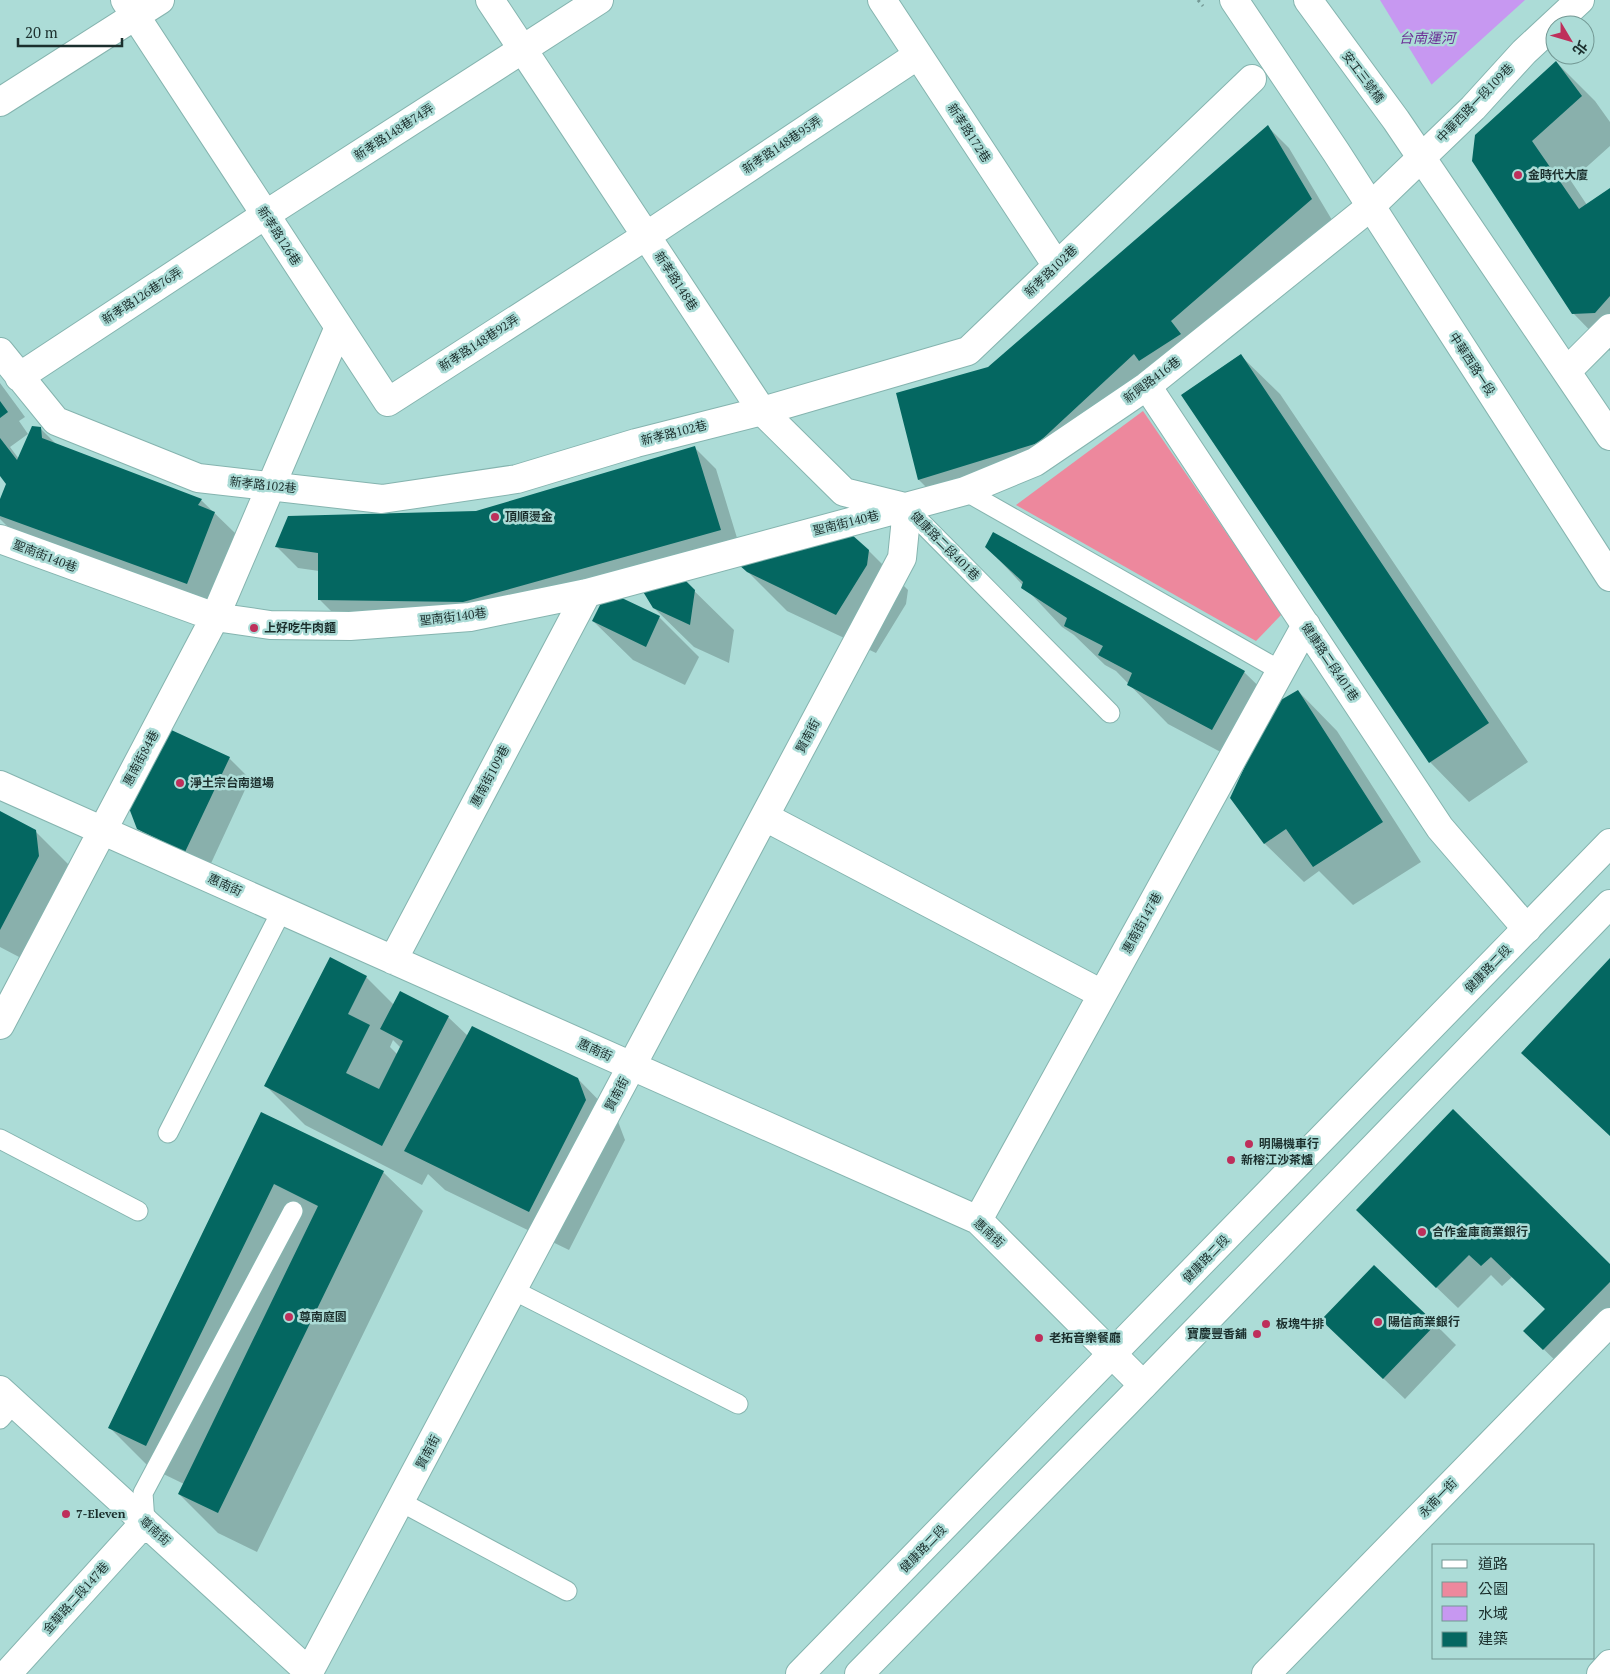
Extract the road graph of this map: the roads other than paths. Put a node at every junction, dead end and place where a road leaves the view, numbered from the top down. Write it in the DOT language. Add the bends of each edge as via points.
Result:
graph roads {
  1 [pos="160,0"];
  2 [pos="490,0"];
  3 [pos="600,0"];
  4 [pos="882,0"];
  5 [pos="1234,0"];
  6 [pos="1308,0"];
  7 [pos="1580,0"];
  8 [pos="130,8"];
  9 [pos="523,50"];
  10 [pos="918,55"];
  11 [pos="1278,66"];
  12 [pos="1252,79"];
  13 [pos="0,102"];
  14 [pos="1421,158"];
  15 [pos="1370,206"];
  16 [pos="265,215"];
  17 [pos="646,236"];
  18 [pos="1057,266"];
  19 [pos="339,327"];
  20 [pos="1610,328"];
  21 [pos="0,352"];
  22 [pos="1567,371"];
  23 [pos="19,377"];
  24 [pos="1147,386"];
  25 [pos="762,411"];
  26 [pos="1610,436"];
  27 [pos="271,486"];
  28 [pos="964,491"];
  29 [pos="907,508"];
  30 [pos="0,539"];
  31 [pos="1610,576"];
  32 [pos="587,593"];
  33 [pos="215,617"];
  34 [pos="1306,625"];
  35 [pos="1281,671"];
  36 [pos="1110,713"];
  37 [pos="0,785"];
  38 [pos="765,817"];
  39 [pos="102,830"];
  40 [pos="1610,843"];
  41 [pos="1610,904"];
  42 [pos="282,910"];
  43 [pos="1527,929"];
  44 [pos="392,960"];
  45 [pos="1102,994"];
  46 [pos="0,1024"];
  47 [pos="631,1066"];
  48 [pos="168,1133"];
  49 [pos="0,1139"];
  50 [pos="138,1211"];
  51 [pos="292,1211"];
  52 [pos="978,1220"];
  53 [pos="513,1290"];
  54 [pos="1610,1322"];
  55 [pos="1113,1355"];
  56 [pos="1143,1384"];
  57 [pos="5,1404"];
  58 [pos="738,1404"];
  59 [pos="401,1502"];
  60 [pos="145,1522"];
  61 [pos="567,1591"];
  62 [pos="1610,1664"];
  63 [pos="310,1673"];
  64 [pos="7,1674"];
  65 [pos="800,1674"];
  66 [pos="859,1674"];
  67 [pos="1266,1674"];
  68 [pos="1601,1674"];
  1 -- 8 [label="street"];
  2 -- 9 [label="street, 新孝路148巷"];
  3 -- 9 [label="street, 新孝路148巷74弄"];
  4 -- 10 [label="street, 新孝路172巷"];
  5 -- 11 [label="street"];
  6 -- 14 [label="street, 安工三號橋"];
  7 -- 14 [label="street, 中華西路一段109巷" via="1524,52"];
  8 -- 13 [label="street"];
  8 -- 16 [label="street, 新孝路126巷"];
  9 -- 16 [label="street, 新孝路148巷74弄"];
  9 -- 17 [label="street, 新孝路148巷"];
  10 -- 17 [label="street, 新孝路148巷95弄"];
  10 -- 18 [label="street, 新孝路172巷"];
  11 -- 12 [label="lane, 新孝路102巷"];
  11 -- 15 [label="street, 中華西路一段"];
  12 -- 18 [label="street, 新孝路102巷"];
  14 -- 15 [label="street, 中華西路一段109巷"];
  14 -- 22 [label="street"];
  15 -- 24 [label="street, 新興路416巷"];
  15 -- 31 [label="street, 中華西路一段"];
  16 -- 19 [label="street, 新孝路126巷"];
  16 -- 23 [label="street, 新孝路126巷76弄"];
  17 -- 19 [label="street, 新孝路148巷92弄" via="388,402"];
  17 -- 25 [label="street, 新孝路148巷"];
  18 -- 25 [label="street, 新孝路102巷" via="968,351"];
  19 -- 27 [label="street"];
  20 -- 22 [label="street"];
  21 -- 23 [label="street, 新孝路102巷"];
  22 -- 26 [label="street"];
  23 -- 27 [label="street, 新孝路102巷" via="56,421 198,478"];
  24 -- 28 [label="street, 新興路416巷" via="1035,462"];
  24 -- 34 [label="street, 健康路二段401巷"];
  25 -- 27 [label="street, 新孝路102巷" via="636,443 517,479 382,499"];
  25 -- 29 [label="street, 新孝路148巷" via="844,492"];
  27 -- 33 [label="street, 惠南街84巷"];
  28 -- 29 [label="street, 新興路416巷"];
  28 -- 35 [label="lane"];
  29 -- 32 [label="street, 聖南街140巷"];
  29 -- 36 [label="lane, 健康路二段401巷"];
  29 -- 38 [label="street, 賢南街" via="902,558"];
  30 -- 33 [label="street, 聖南街140巷"];
  32 -- 33 [label="street, 聖南街140巷" via="470,617 350,626 270,625"];
  32 -- 44 [label="street, 惠南街109巷"];
  33 -- 39 [label="street, 惠南街84巷"];
  34 -- 35 [label="street, 惠南街147巷"];
  34 -- 43 [label="street, 健康路二段401巷" via="1440,828"];
  35 -- 45 [label="street, 惠南街147巷"];
  37 -- 39 [label="street, 惠南街"];
  38 -- 45 [label="street"];
  38 -- 47 [label="street, 賢南街"];
  39 -- 42 [label="street, 惠南街"];
  39 -- 46 [label="street, 惠南街84巷"];
  40 -- 43 [label="street, 健康路二段"];
  41 -- 56 [label="street"];
  42 -- 44 [label="street, 惠南街"];
  42 -- 48 [label="lane"];
  43 -- 55 [label="street, 健康路二段"];
  44 -- 47 [label="street, 惠南街"];
  45 -- 52 [label="street, 惠南街147巷"];
  47 -- 52 [label="street, 惠南街"];
  47 -- 53 [label="street, 賢南街"];
  49 -- 50 [label="lane"];
  51 -- 60 [label="lane" via="143,1493"];
  52 -- 55 [label="street, 惠南街"];
  53 -- 58 [label="lane"];
  53 -- 59 [label="street, 賢南街"];
  54 -- 67 [label="street, 永南一街"];
  55 -- 56 [label="street, 惠南街"];
  55 -- 65 [label="street, 健康路二段"];
  56 -- 66 [label="street"];
  57 -- 60 [label="street, 尊南街"];
  59 -- 61 [label="lane"];
  59 -- 63 [label="street, 賢南街"];
  60 -- 63 [label="street, 尊南街"];
  60 -- 64 [label="street, 金華路二段147巷"];
  62 -- 68 [label="street"];
}
